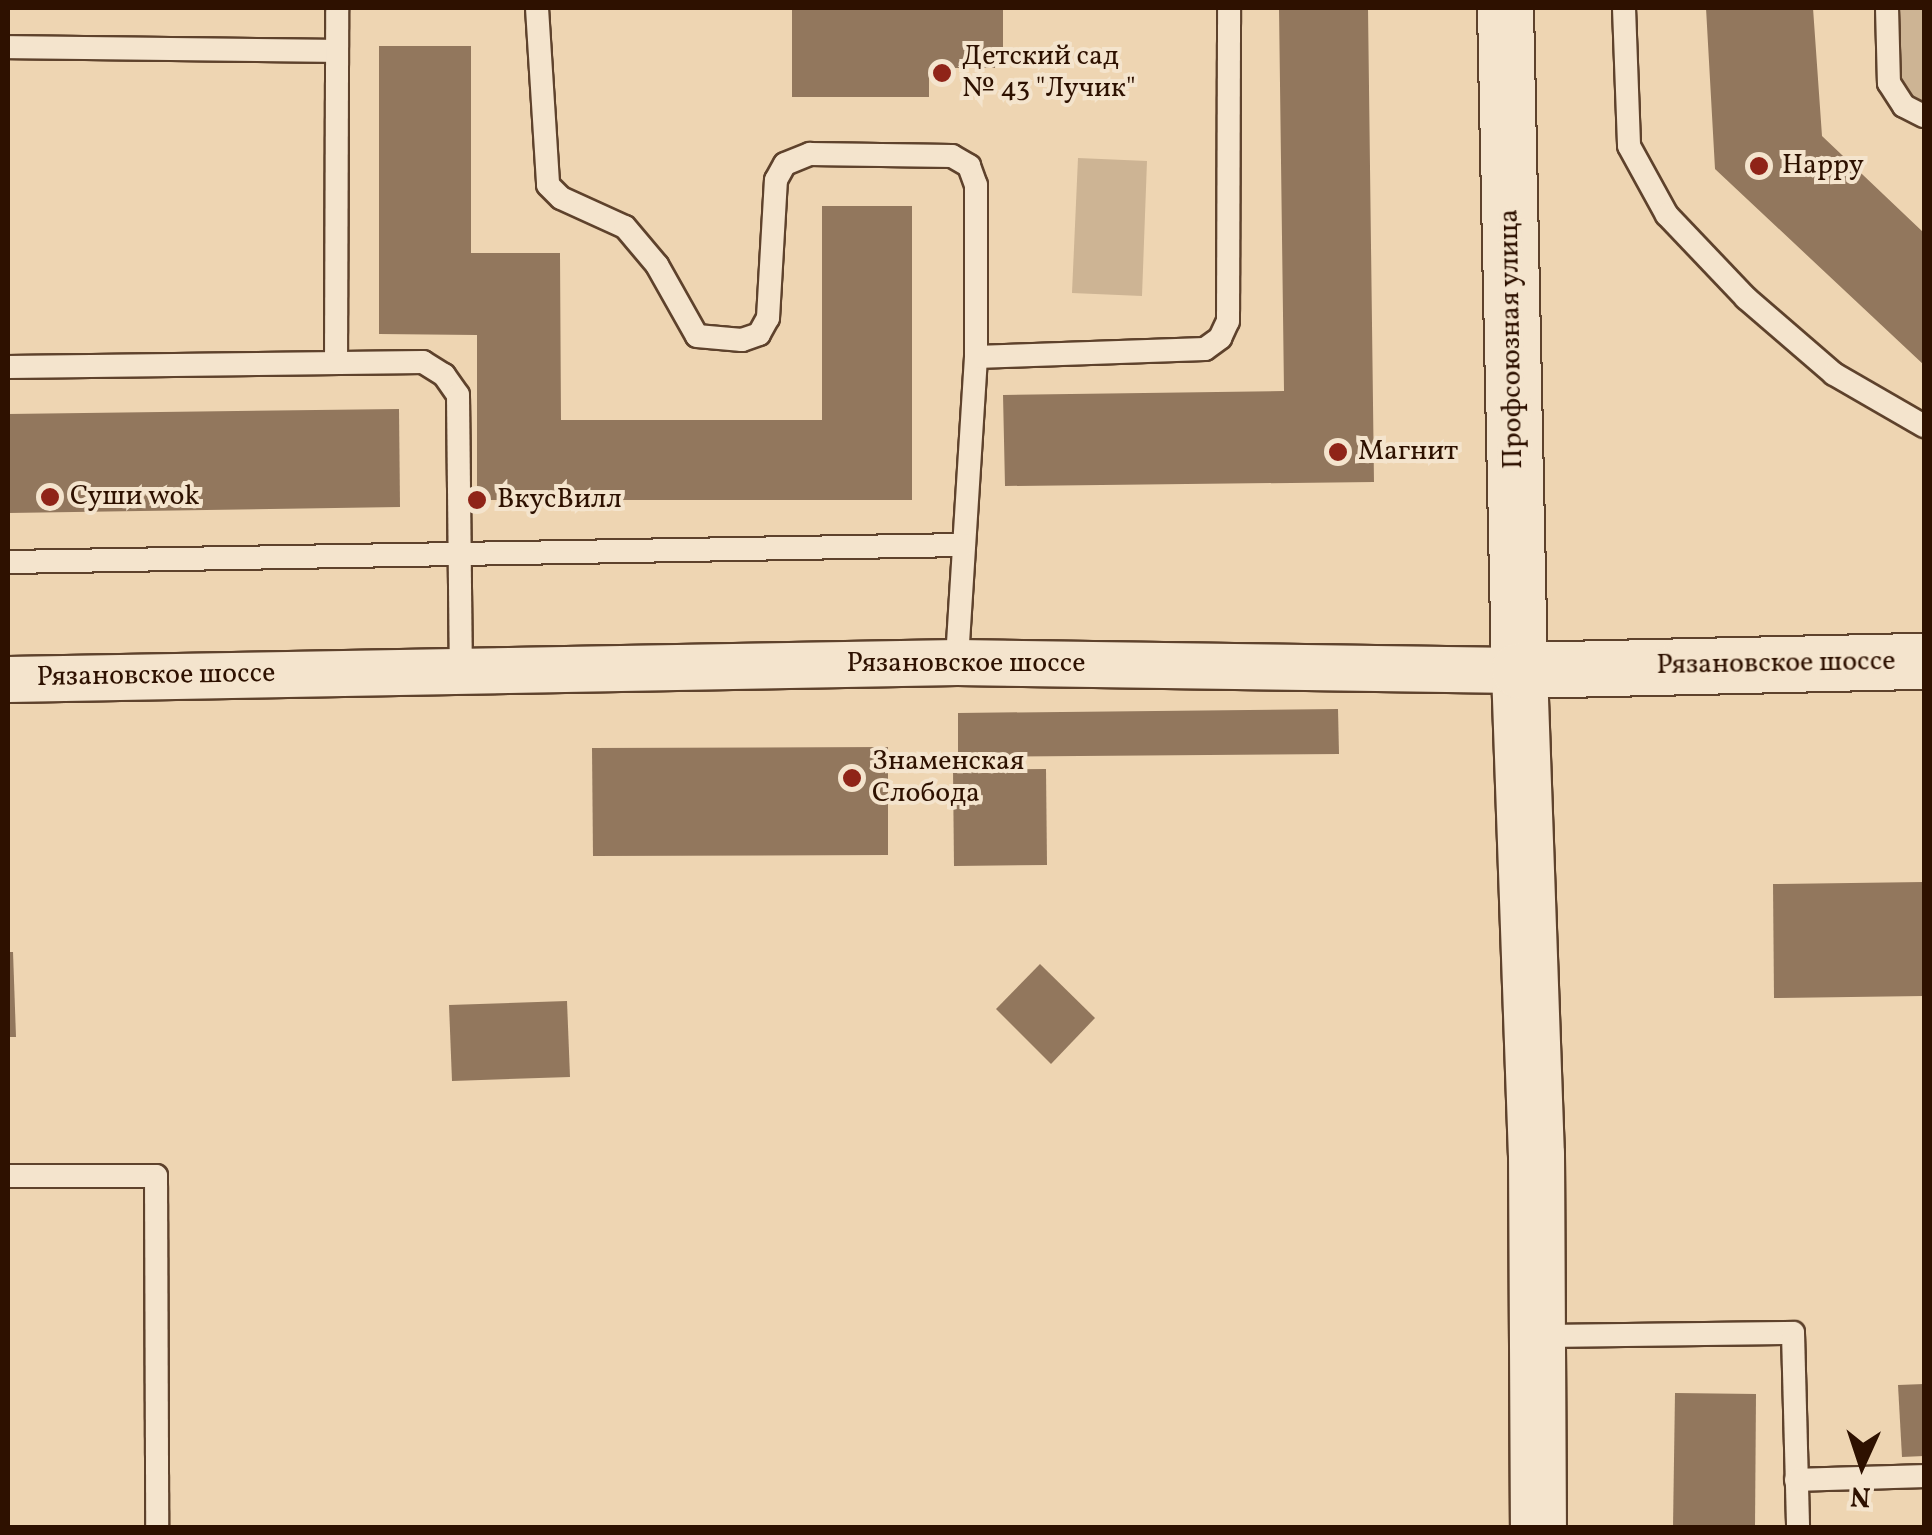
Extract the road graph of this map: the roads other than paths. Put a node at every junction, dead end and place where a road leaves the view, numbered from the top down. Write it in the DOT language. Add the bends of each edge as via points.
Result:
graph roads {
  1 [pos="337,8"];
  2 [pos="537,8"];
  3 [pos="1228,8"];
  4 [pos="1504,8"];
  5 [pos="1624,8"];
  6 [pos="1887,8"];
  7 [pos="8,46"];
  8 [pos="332,51"];
  9 [pos="1924,116"];
  10 [pos="976,357"];
  11 [pos="336,361"];
  12 [pos="8,368"];
  13 [pos="1924,426"];
  14 [pos="964,544"];
  15 [pos="459,555"];
  16 [pos="8,562"];
  17 [pos="1924,661"];
  18 [pos="957,662"];
  19 [pos="461,670"];
  20 [pos="1519,670"];
  21 [pos="8,679"];
  22 [pos="8,1176"];
  23 [pos="1536,1336"];
  24 [pos="1924,1476"];
  25 [pos="1796,1480"];
  26 [pos="157,1528"];
  27 [pos="1538,1528"];
  28 [pos="1798,1528"];
  1 -- 8 [label="lane"];
  2 -- 10 [label="lane" via="548,185 561,198 624,226 657,265 697,336 742,340 759,334 768,318 776,180 784,164 810,154 952,156 969,166 976,186"];
  3 -- 10 [label="lane" via="1228,321 1220,338 1205,348"];
  4 -- 20 [label="main road, Профсоюзная улица"];
  5 -- 13 [label="lane" via="1629,146 1667,214 1746,298 1834,374"];
  6 -- 9 [label="lane" via="1889,83 1904,106"];
  7 -- 8 [label="lane"];
  8 -- 11 [label="lane"];
  10 -- 14 [label="lane"];
  11 -- 12 [label="lane"];
  11 -- 15 [label="lane" via="423,362 458,395"];
  14 -- 15 [label="lane"];
  14 -- 18 [label="lane"];
  15 -- 16 [label="lane"];
  15 -- 19 [label="lane"];
  17 -- 20 [label="main road, Рязановское шоссе"];
  18 -- 19 [label="street, Рязановское шоссе"];
  18 -- 20 [label="street, Рязановское шоссе"];
  19 -- 21 [label="street, Рязановское шоссе"];
  20 -- 23 [label="main road, Профсоюзная улица"];
  22 -- 26 [label="lane" via="156,1176"];
  23 -- 25 [label="lane" via="1794,1334"];
  23 -- 27 [label="main road, Профсоюзная улица"];
  24 -- 25 [label="lane"];
  25 -- 28 [label="lane"];
}
